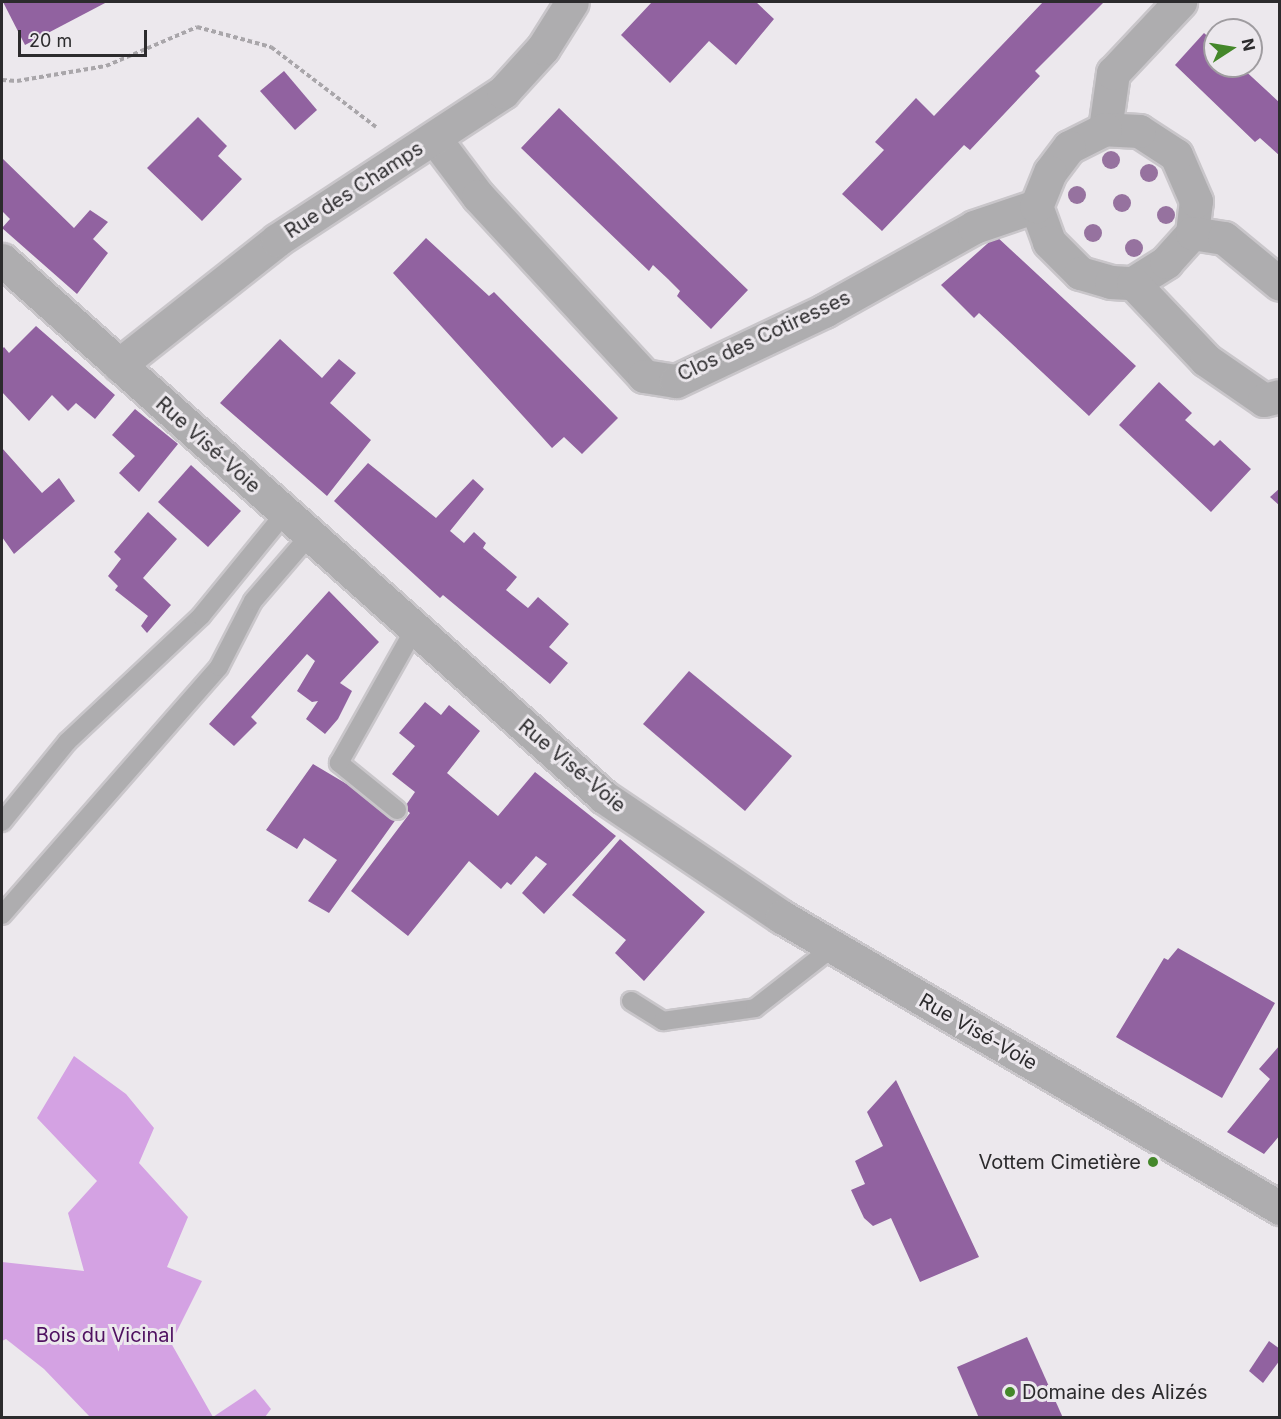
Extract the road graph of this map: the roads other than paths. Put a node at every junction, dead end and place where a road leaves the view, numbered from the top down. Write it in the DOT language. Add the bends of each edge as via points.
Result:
graph roads {
  1 [pos="572,2"];
  2 [pos="1180,2"];
  3 [pos="1105,129"];
  4 [pos="420,146"];
  5 [pos="1036,206"];
  6 [pos="1192,233"];
  7 [pos="2,260"];
  8 [pos="1133,283"];
  9 [pos="1280,284"];
  10 [pos="119,365"];
  11 [pos="1280,396"];
  12 [pos="285,513"];
  13 [pos="310,535"];
  14 [pos="415,628"];
  15 [pos="397,810"];
  16 [pos="2,822"];
  17 [pos="2,915"];
  18 [pos="833,947"];
  19 [pos="631,1001"];
  20 [pos="1280,1208"];
  1 -- 4 [label="street, Rue des Champs" via="543,48 502,92"];
  2 -- 3 [label="street" via="1113,73"];
  3 -- 5 [label="street" via="1069,147 1050,172"];
  3 -- 6 [label="street" via="1139,131 1176,155 1196,201"];
  4 -- 5 [label="street, Clos des Cotiresses" via="478,196 644,376 676,381 824,311 974,227"];
  4 -- 10 [label="street, Rue des Champs" via="277,240"];
  5 -- 8 [label="street" via="1049,242 1080,273 1111,282"];
  6 -- 8 [label="street" via="1166,262"];
  6 -- 9 [label="street" via="1224,238"];
  7 -- 10 [label="street, Rue Visé-Voie"];
  8 -- 11 [label="street" via="1206,360 1264,400"];
  10 -- 12 [label="street, Rue Visé-Voie"];
  12 -- 13 [label="street, Rue Visé-Voie"];
  12 -- 16 [label="lane" via="201,616 67,742"];
  13 -- 14 [label="street, Rue Visé-Voie"];
  13 -- 17 [label="lane" via="253,601 219,667"];
  14 -- 15 [label="lane" via="339,763"];
  14 -- 18 [label="street, Rue Visé-Voie" via="604,797"];
  18 -- 19 [label="lane" via="755,1008 663,1021"];
  18 -- 20 [label="street, Rue Visé-Voie"];
}
